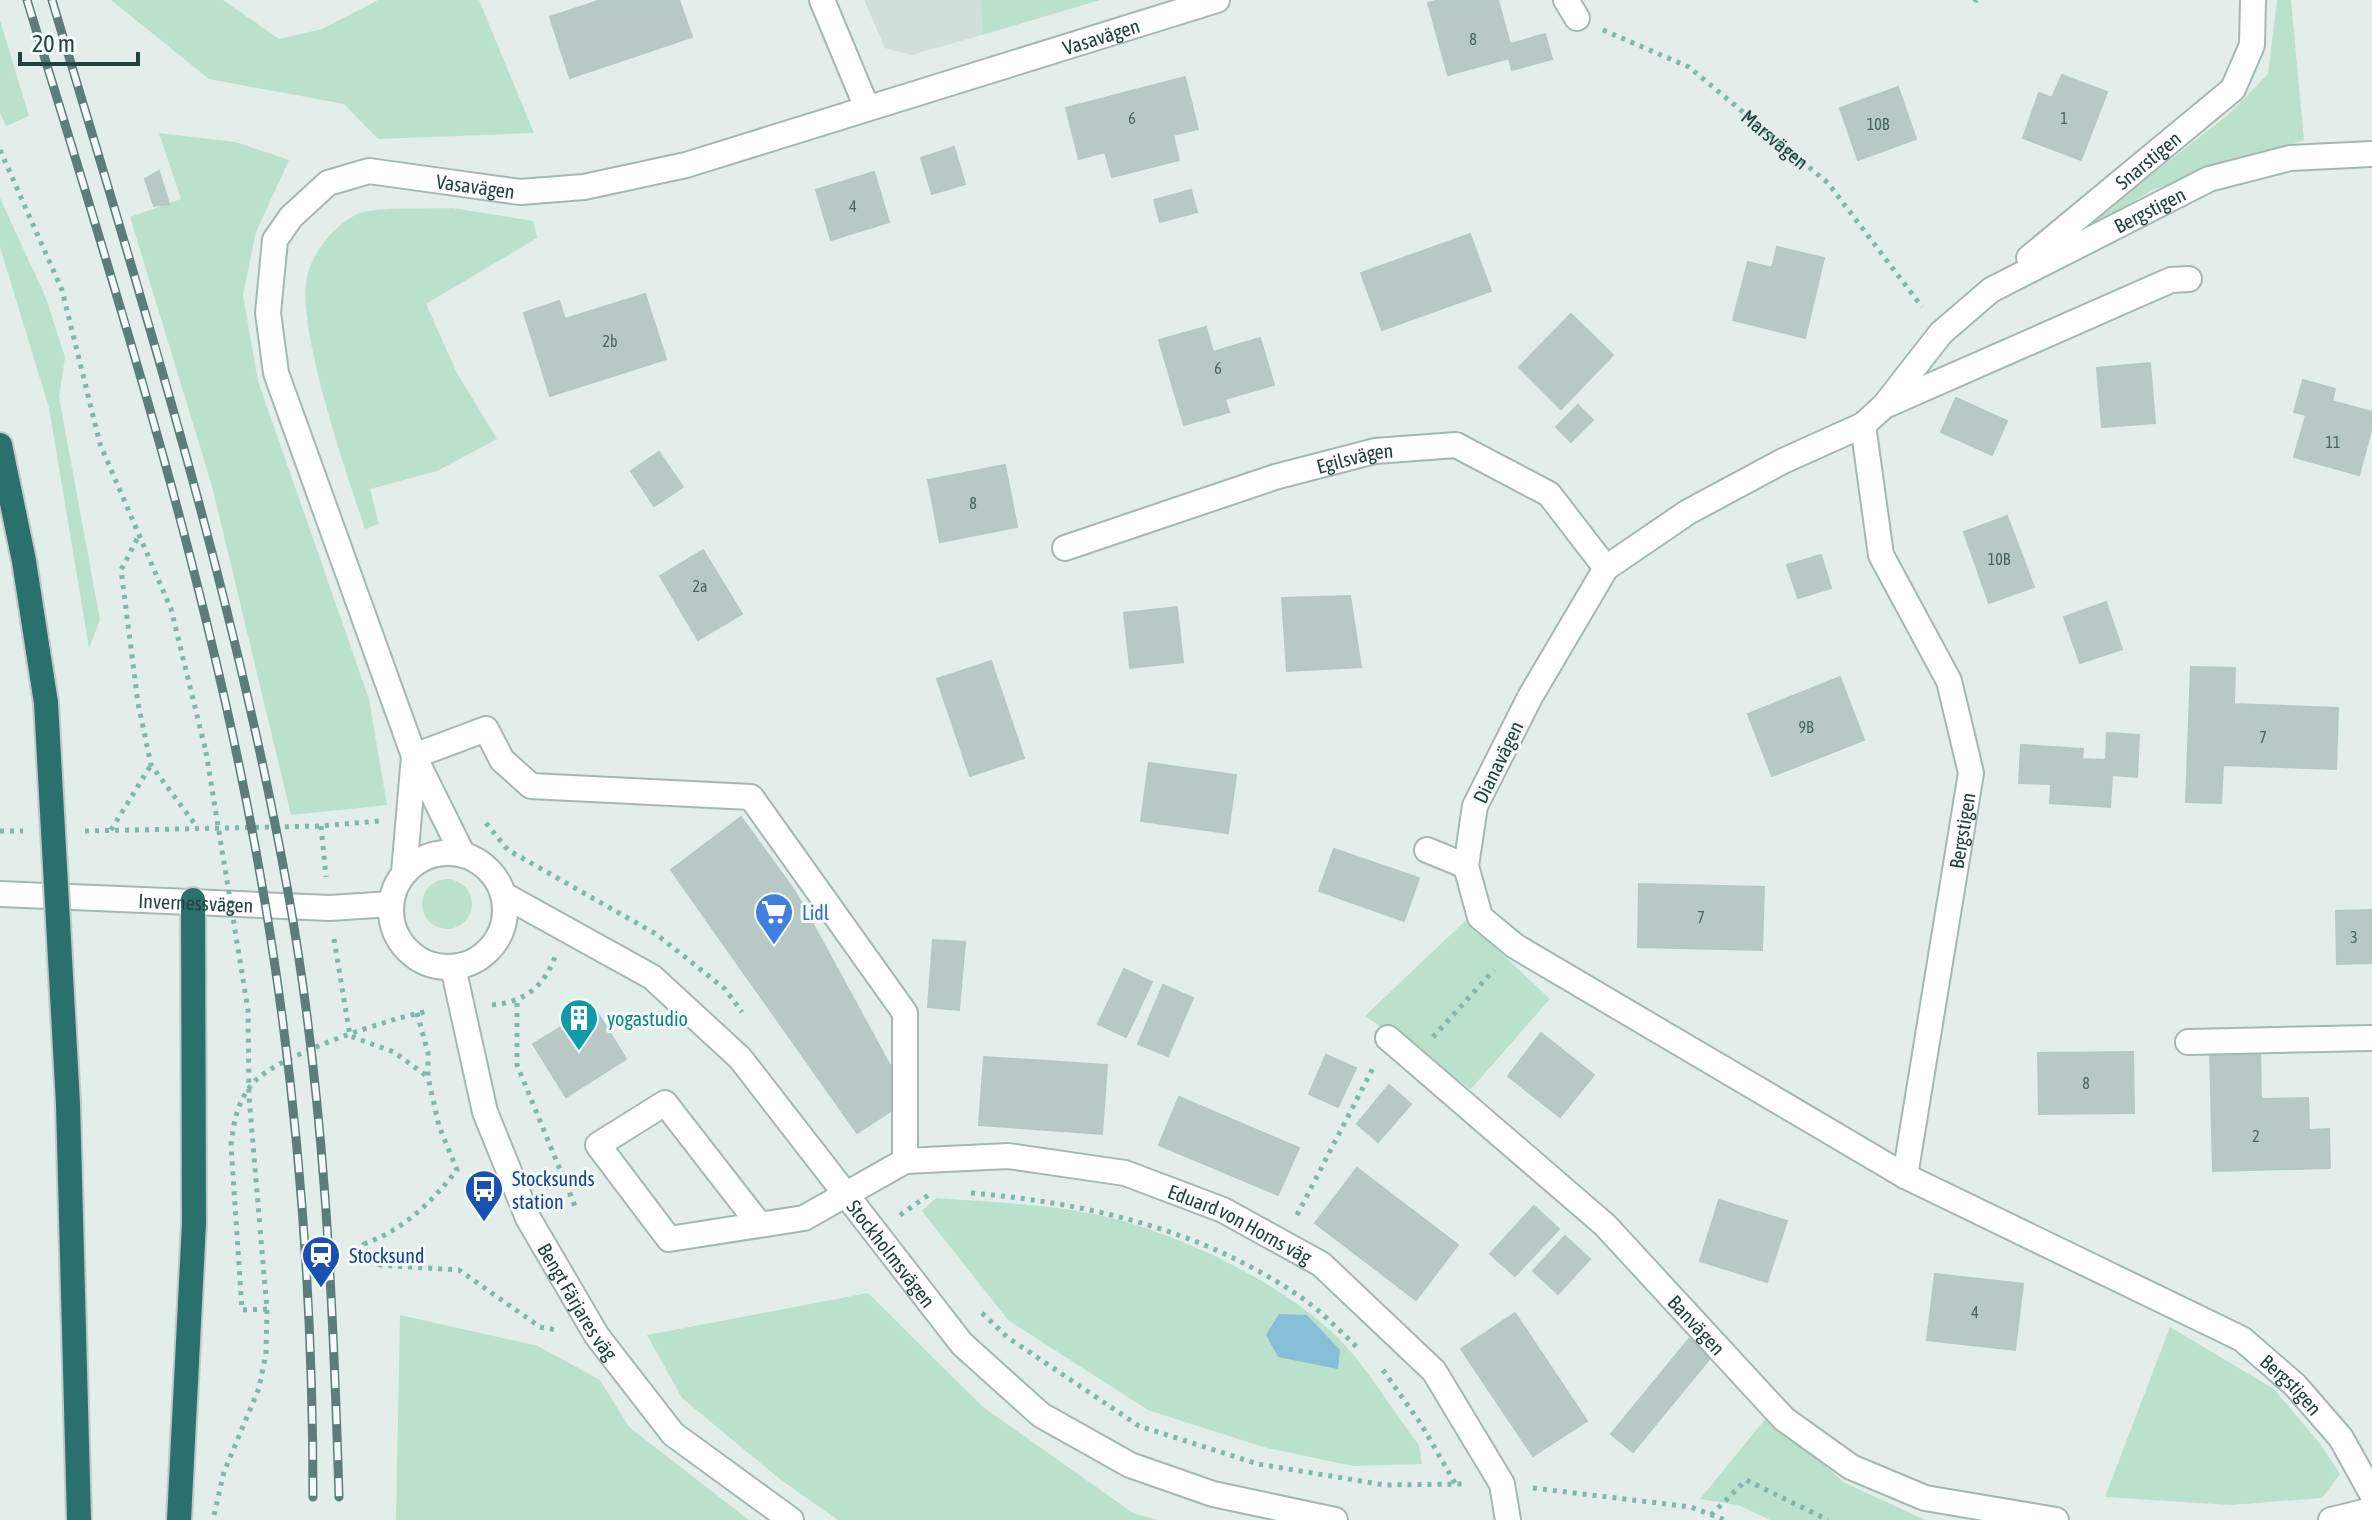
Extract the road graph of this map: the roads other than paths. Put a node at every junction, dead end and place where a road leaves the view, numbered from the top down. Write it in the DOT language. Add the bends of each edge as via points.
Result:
graph roads {
  1 [pos="822,0"];
  2 [pos="1217,0"];
  3 [pos="2253,0"];
  4 [pos="867,108"];
  5 [pos="2372,154"];
  6 [pos="2189,279"];
  7 [pos="1991,290"];
  8 [pos="1884,406"];
  9 [pos="1863,425"];
  10 [pos="0,445"];
  11 [pos="1065,548"];
  12 [pos="1606,568"];
  13 [pos="414,756"];
  14 [pos="1427,850"];
  15 [pos="463,855"];
  16 [pos="1466,866"];
  17 [pos="404,873"];
  18 [pos="0,894"];
  19 [pos="504,895"];
  20 [pos="193,900"];
  21 [pos="391,904"];
  22 [pos="453,967"];
  23 [pos="1388,1038"];
  24 [pos="2372,1038"];
  25 [pos="2188,1042"];
  26 [pos="905,1161"];
  27 [pos="1905,1176"];
  28 [pos="848,1193"];
  29 [pos="759,1224"];
  30 [pos="2372,1494"];
  31 [pos="2372,1510"];
  32 [pos="79,1520"];
  33 [pos="179,1520"];
  34 [pos="791,1520"];
  35 [pos="1335,1520"];
  36 [pos="1508,1520"];
  37 [pos="2056,1520"];
  38 [pos="2331,1520"];
  1 -- 4 [label="street"];
  2 -- 4 [label="street, Vasavägen"];
  3 -- 7 [label="street, Snarstigen" via="2252,45 2233,89"];
  4 -- 13 [label="street, Vasavägen" via="686,165 584,187 520,192 369,171 328,183 291,217 275,240 268,313 276,373"];
  5 -- 7 [label="street, Bergstigen" via="2290,158 2209,179"];
  6 -- 8 [label="street" via="2171,280"];
  7 -- 8 [label="street, Bergstigen" via="1941,333"];
  8 -- 9 [label="street, Bergstigen"];
  9 -- 12 [label="street, Dianavägen" via="1688,512"];
  9 -- 27 [label="street, Bergstigen" via="1881,555 1949,681 1971,773"];
  10 -- 32 [label="highway, bridge" via="46,703 68,1104"];
  11 -- 12 [label="street, Egilsvägen" via="1275,477 1375,451 1456,445 1549,494"];
  12 -- 16 [label="street, Dianavägen" via="1530,697 1475,806"];
  13 -- 15 [label="street, Vasavägen"];
  13 -- 17 [label="street, Vasavägen"];
  13 -- 26 [label="street" via="486,729 502,760 531,786 751,797 905,1013"];
  14 -- 16 [label="street"];
  15 -- 17 [label="street" via="438,853"];
  15 -- 19 [label="street" via="482,863"];
  16 -- 27 [label="street, Dianavägen" via="1480,917 1515,946"];
  17 -- 21 [label="street"];
  18 -- 20 [label="street, Invernessvägen"];
  19 -- 22 [label="street" via="502,930 493,947 477,960"];
  19 -- 28 [label="street, Stockholmsvägen" via="652,977 740,1058"];
  20 -- 21 [label="street, Invernessvägen" via="330,908"];
  20 -- 33 [label="highway" via="194,1223"];
  21 -- 22 [label="street" via="392,924 414,957"];
  22 -- 34 [label="street, Bengt Färjares väg" via="485,1112 528,1218 597,1336 673,1434"];
  23 -- 37 [label="street, Banvägen" via="1605,1225 1795,1427 1851,1467 1925,1498"];
  24 -- 25 [label="street"];
  26 -- 28 [label="street, Eduard von Horns väg"];
  26 -- 36 [label="street, Eduard von Horns väg" via="1008,1156 1125,1173 1223,1210 1321,1264 1434,1371 1502,1484"];
  27 -- 30 [label="street, Bergstigen" via="2242,1339 2295,1385 2341,1438"];
  28 -- 29 [label="street, Eduard von Horns väg" via="804,1218"];
  28 -- 35 [label="street, Stockholmsvägen" via="962,1344 1041,1415 1130,1465 1213,1494"];
  29 -- 29 [label="street, Eduard von Horns väg" via="665,1103 598,1145 669,1239"];
  31 -- 38 [label="street"];
}
